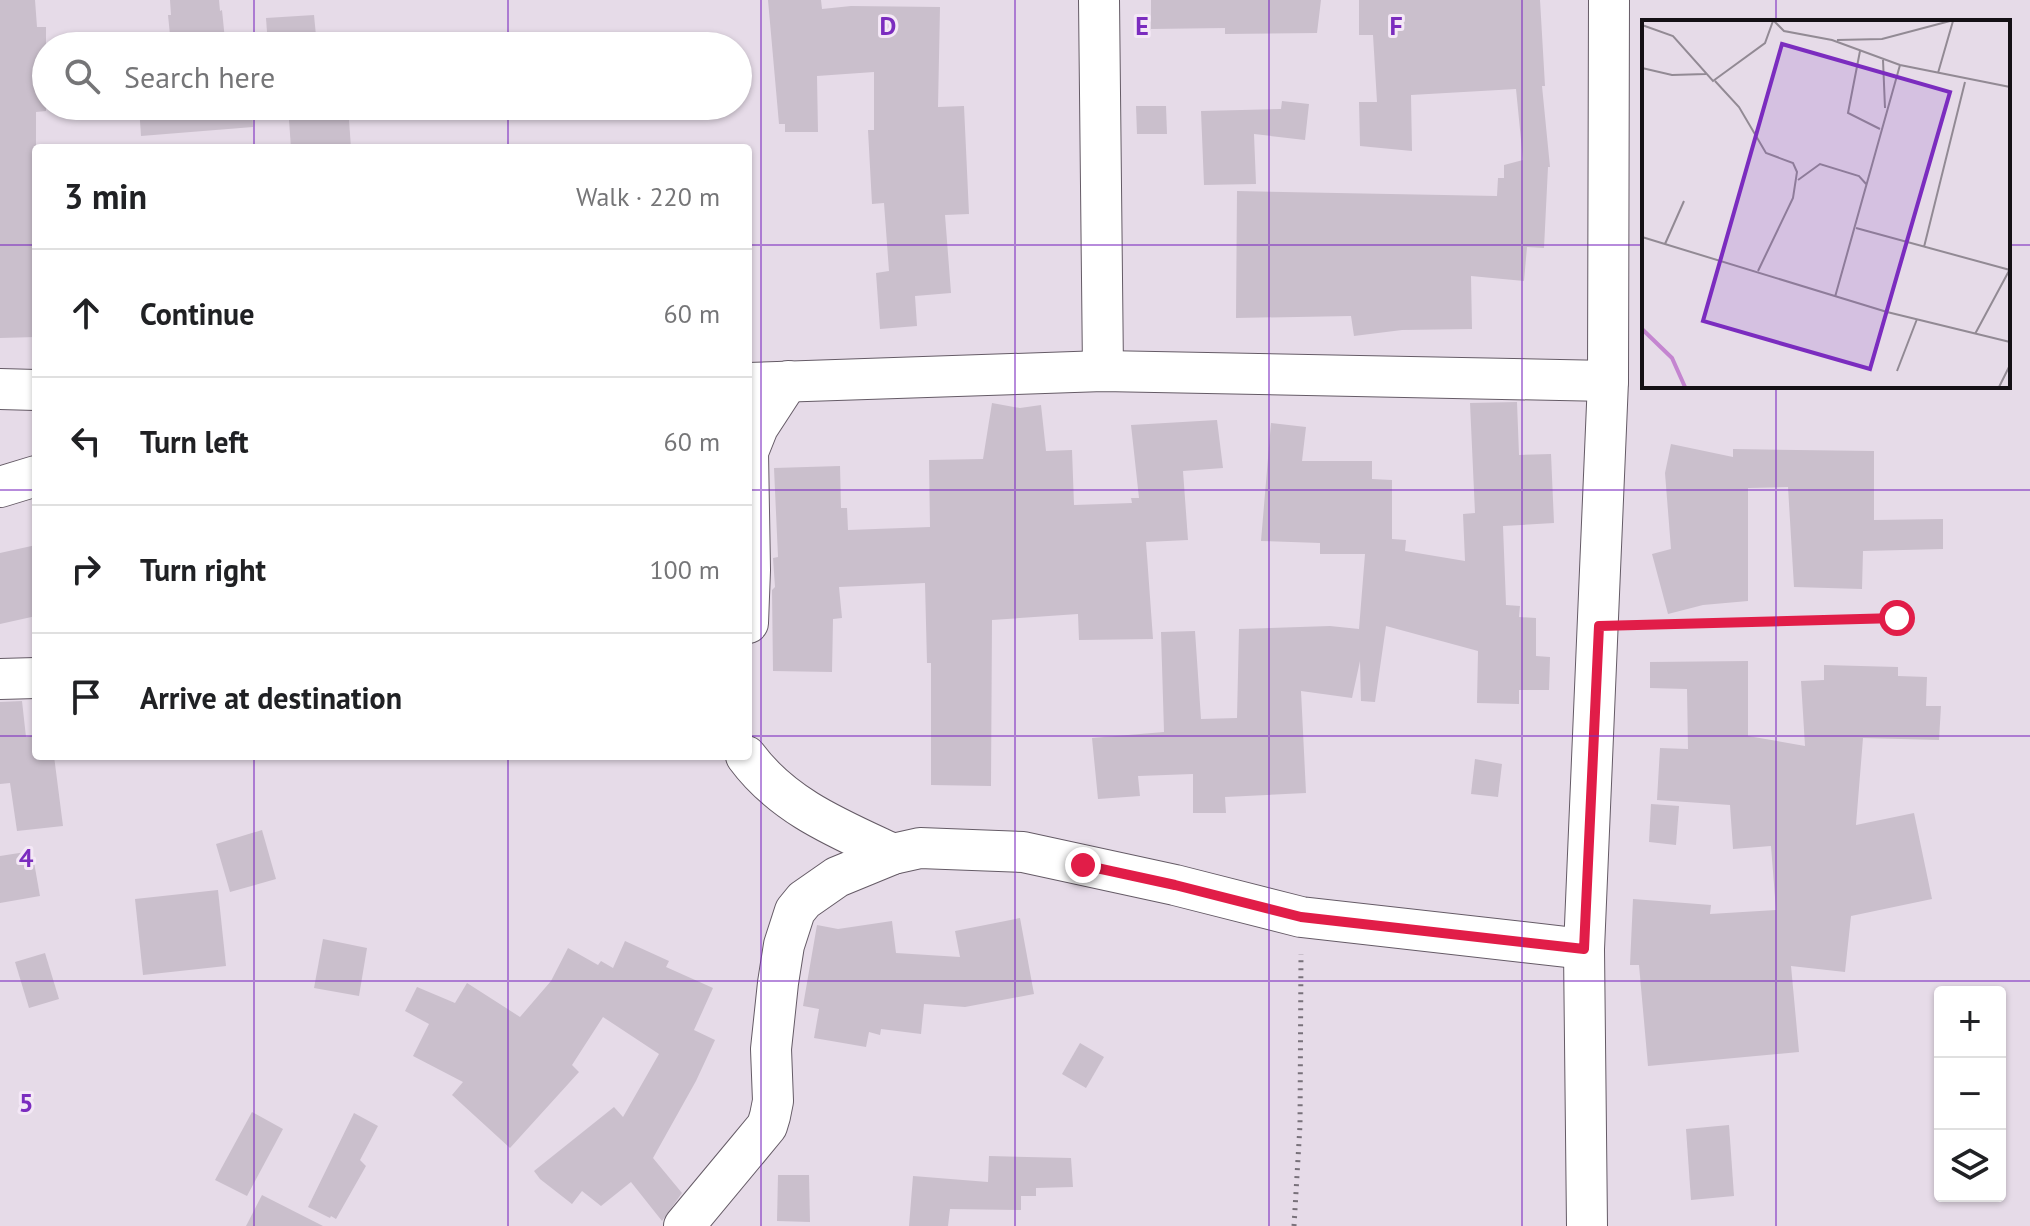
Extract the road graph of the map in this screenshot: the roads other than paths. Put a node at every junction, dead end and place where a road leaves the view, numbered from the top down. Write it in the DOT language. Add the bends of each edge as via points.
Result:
graph roads {
  1 [pos="1099,0"];
  2 [pos="1609,0"];
  3 [pos="1103,371"];
  4 [pos="788,381"];
  5 [pos="1608,381"];
  6 [pos="752,383"];
  7 [pos="0,389"];
  8 [pos="32,390"];
  9 [pos="752,442"];
  10 [pos="32,477"];
  11 [pos="0,487"];
  12 [pos="32,678"];
  13 [pos="0,679"];
  14 [pos="749,760"];
  15 [pos="893,854"];
  16 [pos="1584,949"];
  17 [pos="684,1226"];
  18 [pos="1587,1226"];
  1 -- 3 [label="street"];
  2 -- 5 [label="street"];
  3 -- 4 [label="street"];
  3 -- 5 [label="street"];
  4 -- 6 [label="street"];
  4 -- 9 [label="street"];
  5 -- 16 [label="street"];
  7 -- 8 [label="street"];
  10 -- 11 [label="street"];
  12 -- 13 [label="street"];
  14 -- 15 [label="street" via="782,795"];
  15 -- 16 [label="street" via="920,848 1023,852 1301,917"];
  15 -- 17 [label="street" via="837,877 795,911 777,996 770,1116"];
  16 -- 18 [label="street"];
}
